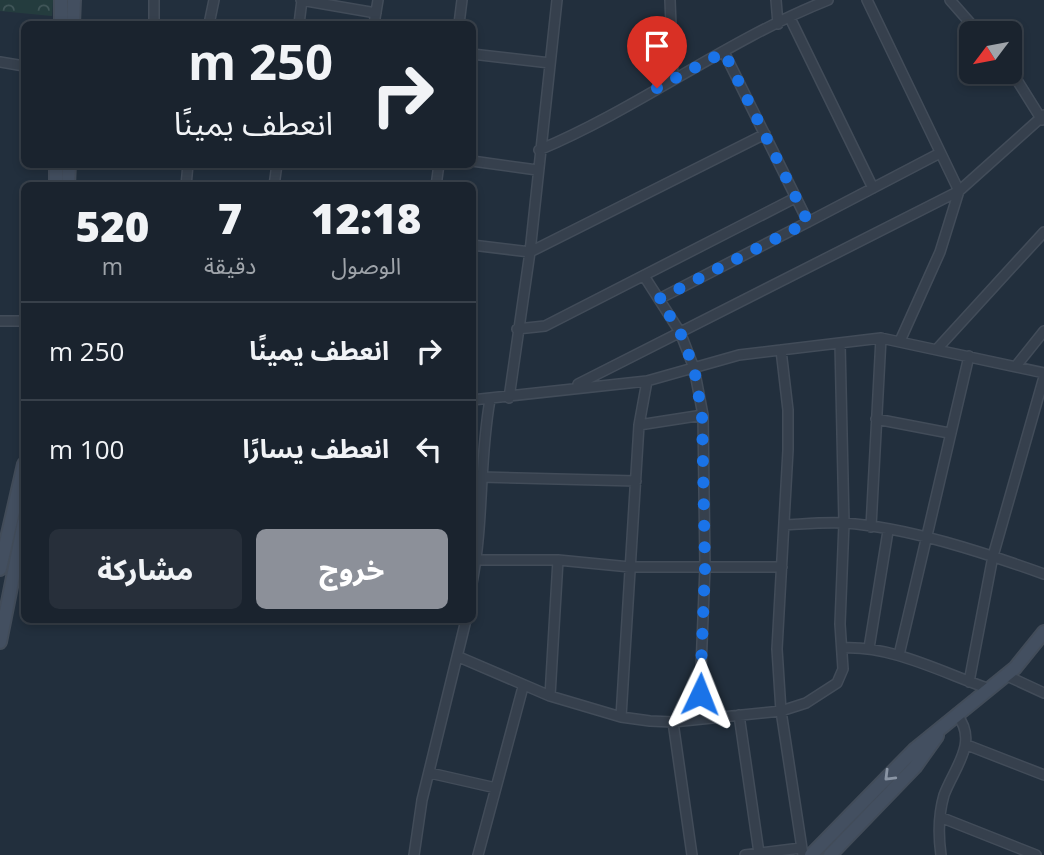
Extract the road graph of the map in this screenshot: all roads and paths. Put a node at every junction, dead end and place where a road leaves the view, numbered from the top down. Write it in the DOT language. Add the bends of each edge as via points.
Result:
graph roads {
  1 [pos="61,0"];
  2 [pos="74,0"];
  3 [pos="154,0"];
  4 [pos="214,0"];
  5 [pos="302,0"];
  6 [pos="379,0"];
  7 [pos="462,0"];
  8 [pos="557,0"];
  9 [pos="670,0"];
  10 [pos="776,0"];
  11 [pos="828,0"];
  12 [pos="867,0"];
  13 [pos="950,0"];
  14 [pos="376,13"];
  15 [pos="790,18"];
  16 [pos="61,21"];
  17 [pos="74,21"];
  18 [pos="154,21"];
  19 [pos="210,21"];
  20 [pos="299,21"];
  21 [pos="375,21"];
  22 [pos="459,21"];
  23 [pos="968,21"];
  24 [pos="778,24"];
  25 [pos="724,52"];
  26 [pos="476,54"];
  27 [pos="0,62"];
  28 [pos="550,63"];
  29 [pos="21,66"];
  30 [pos="673,79"];
  31 [pos="1020,84"];
  32 [pos="1043,118"];
  33 [pos="765,134"];
  34 [pos="539,150"];
  35 [pos="940,153"];
  36 [pos="476,162"];
  37 [pos="537,170"];
  38 [pos="873,188"];
  39 [pos="959,191"];
  40 [pos="795,198"];
  41 [pos="808,222"];
  42 [pos="1044,232"];
  43 [pos="476,245"];
  44 [pos="530,252"];
  45 [pos="644,276"];
  46 [pos="659,299"];
  47 [pos="0,321"];
  48 [pos="21,321"];
  49 [pos="517,329"];
  50 [pos="1044,331"];
  51 [pos="680,332"];
  52 [pos="880,338"];
  53 [pos="900,341"];
  54 [pos="840,343"];
  55 [pos="937,349"];
  56 [pos="781,350"];
  57 [pos="969,356"];
  58 [pos="1016,366"];
  59 [pos="694,368"];
  60 [pos="1044,375"];
  61 [pos="647,381"];
  62 [pos="572,387"];
  63 [pos="509,398"];
  64 [pos="476,400"];
  65 [pos="490,400"];
  66 [pos="702,415"];
  67 [pos="877,419"];
  68 [pos="639,425"];
  69 [pos="949,433"];
  70 [pos="21,477"];
  71 [pos="481,477"];
  72 [pos="635,481"];
  73 [pos="844,523"];
  74 [pos="784,525"];
  75 [pos="871,527"];
  76 [pos="888,531"];
  77 [pos="21,537"];
  78 [pos="925,539"];
  79 [pos="993,556"];
  80 [pos="477,559"];
  81 [pos="558,560"];
  82 [pos="476,564"];
  83 [pos="630,567"];
  84 [pos="782,567"];
  85 [pos="705,568"];
  86 [pos="0,569"];
  87 [pos="1044,573"];
  88 [pos="465,623"];
  89 [pos="1044,632"];
  90 [pos="0,642"];
  91 [pos="842,648"];
  92 [pos="869,648"];
  93 [pos="899,655"];
  94 [pos="459,657"];
  95 [pos="1005,675"];
  96 [pos="969,682"];
  97 [pos="523,687"];
  98 [pos="987,688"];
  99 [pos="1044,693"];
  100 [pos="550,696"];
  101 [pos="781,711"];
  102 [pos="739,715"];
  103 [pos="957,715"];
  104 [pos="621,717"];
  105 [pos="699,719"];
  106 [pos="673,722"];
  107 [pos="940,731"];
  108 [pos="967,745"];
  109 [pos="430,773"];
  110 [pos="1044,775"];
  111 [pos="496,788"];
  112 [pos="940,817"];
  113 [pos="759,853"];
  114 [pos="805,853"];
  115 [pos="414,855"];
  116 [pos="478,855"];
  117 [pos="692,855"];
  118 [pos="745,855"];
  119 [pos="830,855"];
  120 [pos="941,855"];
  121 [pos="1036,855"];
  1 -- 16 [label="street"];
  2 -- 17 [label="street"];
  3 -- 18 [label="street"];
  4 -- 19 [label="street"];
  5 -- 14 [label="street"];
  5 -- 20 [label="street"];
  6 -- 14 [label="street"];
  7 -- 22 [label="street"];
  8 -- 28 [label="street"];
  9 -- 30 [label="street"];
  10 -- 24 [label="street"];
  11 -- 15 [label="street"];
  12 -- 35 [label="street"];
  13 -- 23 [label="street"];
  14 -- 21 [label="street"];
  15 -- 24 [label="street"];
  15 -- 38 [label="street"];
  24 -- 25 [label="street"];
  25 -- 30 [label="street"];
  25 -- 33 [label="street"];
  26 -- 28 [label="street"];
  27 -- 29 [label="street"];
  28 -- 34 [label="street"];
  30 -- 34 [label="street" via="586,130"];
  31 -- 32 [label="street"];
  32 -- 39 [label="street"];
  33 -- 40 [label="street"];
  33 -- 44 [label="street"];
  34 -- 37 [label="street"];
  35 -- 38 [label="street"];
  35 -- 39 [label="street"];
  36 -- 37 [label="street"];
  37 -- 44 [label="street"];
  38 -- 41 [label="street"];
  39 -- 51 [label="street"];
  39 -- 53 [label="street" via="940,253"];
  40 -- 41 [label="street"];
  40 -- 45 [label="street"];
  41 -- 46 [label="street"];
  42 -- 55 [label="street"];
  43 -- 44 [label="street"];
  44 -- 49 [label="street"];
  45 -- 46 [label="street"];
  45 -- 49 [label="street" via="545,326"];
  46 -- 51 [label="street"];
  47 -- 48 [label="street"];
  49 -- 63 [label="street"];
  50 -- 58 [label="street"];
  51 -- 59 [label="street"];
  51 -- 62 [label="street"];
  52 -- 53 [label="street"];
  52 -- 54 [label="street"];
  52 -- 67 [label="street"];
  53 -- 55 [label="street"];
  54 -- 56 [label="street"];
  54 -- 73 [label="street"];
  55 -- 57 [label="street"];
  56 -- 59 [label="street" via="739,355"];
  56 -- 74 [label="street" via="788,410"];
  57 -- 58 [label="street"];
  57 -- 69 [label="street"];
  58 -- 60 [label="street"];
  59 -- 61 [label="street"];
  59 -- 66 [label="street"];
  60 -- 79 [label="street"];
  61 -- 62 [label="street"];
  61 -- 68 [label="street"];
  62 -- 63 [label="street"];
  63 -- 65 [label="street"];
  64 -- 65 [label="street"];
  65 -- 71 [label="street"];
  66 -- 68 [label="street"];
  66 -- 85 [label="street"];
  67 -- 69 [label="street"];
  67 -- 75 [label="street"];
  68 -- 72 [label="street"];
  69 -- 78 [label="street"];
  70 -- 86 [label="street"];
  71 -- 72 [label="street"];
  71 -- 80 [label="street"];
  72 -- 83 [label="street"];
  73 -- 74 [label="street"];
  73 -- 75 [label="street"];
  73 -- 91 [label="street"];
  74 -- 84 [label="street"];
  75 -- 76 [label="street"];
  76 -- 78 [label="street"];
  76 -- 92 [label="street"];
  77 -- 90 [label="street"];
  78 -- 79 [label="street"];
  78 -- 93 [label="street"];
  79 -- 87 [label="street"];
  79 -- 96 [label="street"];
  80 -- 81 [label="street"];
  80 -- 82 [label="street"];
  81 -- 83 [label="street"];
  81 -- 100 [label="street"];
  83 -- 85 [label="street"];
  83 -- 104 [label="street"];
  84 -- 85 [label="street"];
  84 -- 101 [label="street" via="777,649"];
  85 -- 105 [label="street"];
  88 -- 94 [label="street"];
  89 -- 95 [label="street"];
  91 -- 92 [label="street"];
  91 -- 101 [label="street" via="843,669 837,683 806,703"];
  92 -- 93 [label="street"];
  93 -- 96 [label="street"];
  94 -- 97 [label="street"];
  94 -- 109 [label="street"];
  95 -- 98 [label="street"];
  95 -- 99 [label="street"];
  96 -- 98 [label="street"];
  97 -- 100 [label="street"];
  97 -- 111 [label="street"];
  98 -- 103 [label="street"];
  100 -- 104 [label="street"];
  101 -- 102 [label="street"];
  101 -- 114 [label="street"];
  102 -- 105 [label="street"];
  102 -- 113 [label="street"];
  103 -- 107 [label="street"];
  103 -- 108 [label="street" via="967,730"];
  104 -- 106 [label="street"];
  105 -- 106 [label="street"];
  106 -- 117 [label="street"];
  107 -- 114 [label="street, one-way"];
  107 -- 119 [label="street" via="915,767"];
  108 -- 110 [label="street"];
  108 -- 112 [label="street" via="944,796"];
  109 -- 111 [label="street"];
  109 -- 115 [label="street"];
  111 -- 116 [label="street"];
  112 -- 120 [label="street"];
  112 -- 121 [label="street"];
  113 -- 114 [label="street"];
  113 -- 118 [label="street"];
}
